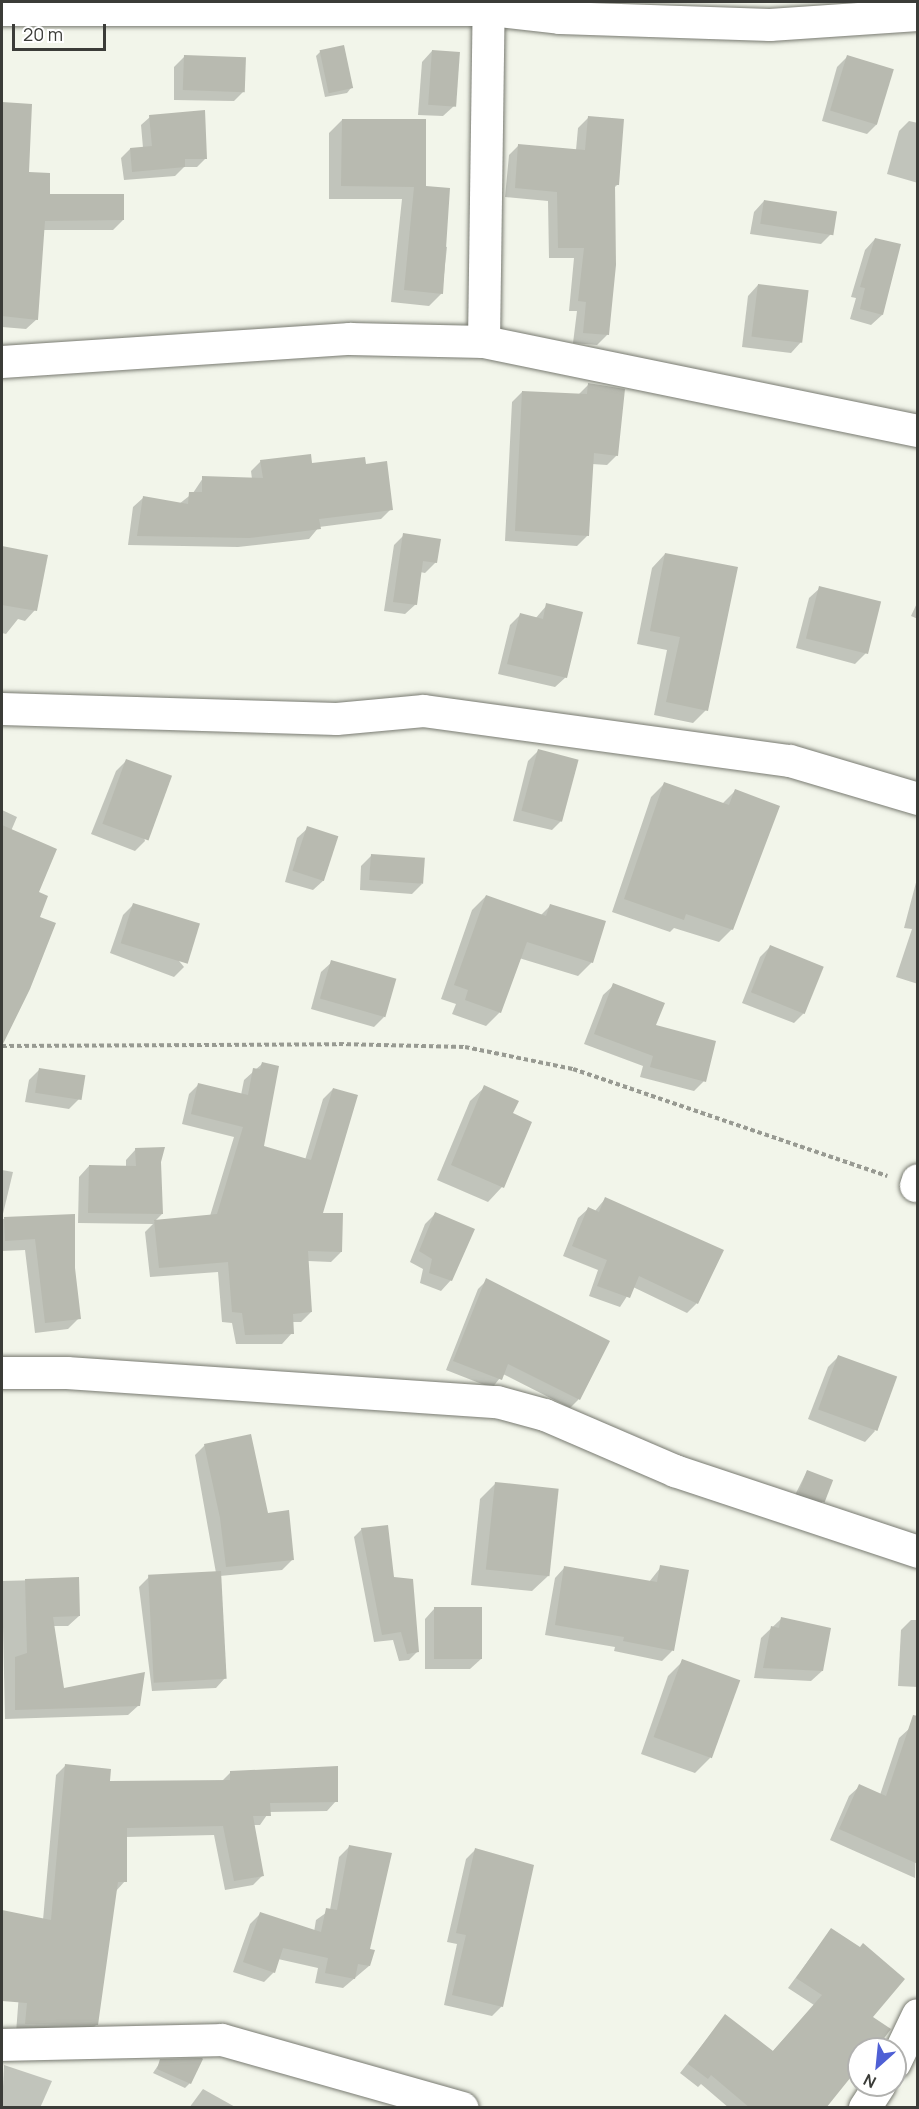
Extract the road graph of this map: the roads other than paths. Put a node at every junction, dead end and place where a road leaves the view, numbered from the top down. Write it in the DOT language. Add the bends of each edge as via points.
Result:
graph roads {
  1 [pos="490,6"];
  2 [pos="2,10"];
  3 [pos="918,15"];
  4 [pos="484,342"];
  5 [pos="2,362"];
  6 [pos="918,430"];
  7 [pos="2,709"];
  8 [pos="918,799"];
  9 [pos="2,1373"];
  10 [pos="918,1552"];
  11 [pos="918,2015"];
  12 [pos="2,2045"];
  13 [pos="907,2051"];
  14 [pos="463,2108"];
  1 -- 2 [label="street"];
  1 -- 3 [label="street" via="560,18 770,25"];
  1 -- 4 [label="street"];
  4 -- 5 [label="street" via="350,339"];
  4 -- 6 [label="street"];
  7 -- 8 [label="street" via="337,719 424,711 790,760"];
  9 -- 10 [label="street" via="67,1373 497,1402 545,1415 675,1470"];
  11 -- 13 [label="street"];
  12 -- 14 [label="street" via="222,2040"];
}
